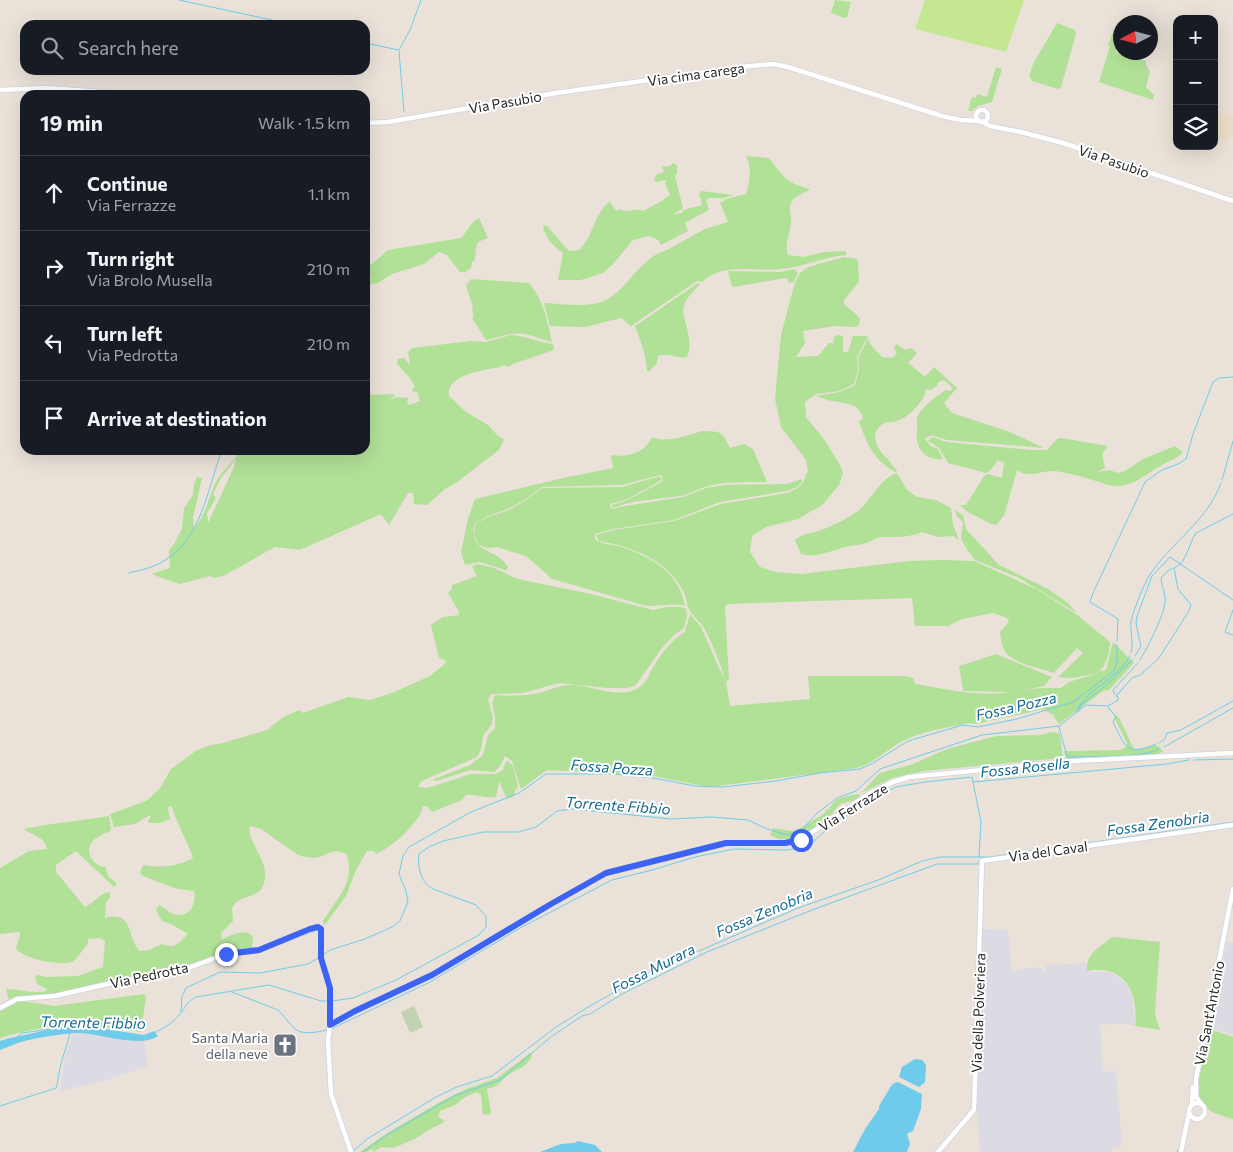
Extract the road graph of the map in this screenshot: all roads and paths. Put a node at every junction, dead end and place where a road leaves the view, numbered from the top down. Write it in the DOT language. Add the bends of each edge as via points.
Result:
graph roads {
  1 [pos="788,67"];
  2 [pos="604,87"];
  3 [pos="0,90"];
  4 [pos="74,90"];
  5 [pos="978,112"];
  6 [pos="988,118"];
  7 [pos="962,120"];
  8 [pos="980,121"];
  9 [pos="370,123"];
  10 [pos="994,127"];
  11 [pos="1233,201"];
  12 [pos="1233,753"];
  13 [pos="1233,825"];
  14 [pos="982,861"];
  15 [pos="1233,889"];
  16 [pos="0,1008"];
  17 [pos="329,1028"];
  18 [pos="1196,1079"];
  19 [pos="1192,1105"];
  20 [pos="1202,1105"];
  21 [pos="1189,1113"];
  22 [pos="1197,1119"];
  23 [pos="1184,1135"];
  24 [pos="351,1152"];
  25 [pos="938,1152"];
  26 [pos="1181,1152"];
  1 -- 2 [label="street, Via cima carega" via="761,65"];
  1 -- 7 [label="street, Via Pasubio"];
  2 -- 9 [label="street, Via Pasubio"];
  3 -- 4 [label="street"];
  5 -- 6 [label="street" via="986,111"];
  5 -- 7 [label="street"];
  5 -- 8 [label="street" via="976,116"];
  6 -- 8 [label="street"];
  6 -- 10 [label="street"];
  7 -- 8 [label="street, Via Pasubio"];
  8 -- 10 [label="street, Via Pasubio"];
  10 -- 11 [label="street, Via Pasubio" via="1063,143"];
  12 -- 17 [label="street, Via Ferrazze" via="1066,762 900,780 867,795 801,840 726,843 606,873 432,975 355,1011"];
  13 -- 14 [label="street, Via del Caval"];
  14 -- 25 [label="street, Via della Polveriera" via="974,1110"];
  15 -- 18 [label="street, Via Sant'Antonio"];
  16 -- 17 [label="street, Via Pedrotta" via="16,999 55,996 175,972 234,952 259,950 318,927 322,932 321,956 330,988"];
  17 -- 24 [label="street" via="331,1094"];
  18 -- 19 [label="street, Via Sant'Antonio"];
  18 -- 20 [label="street, Via Sant'Antonio" via="1195,1092"];
  19 -- 20 [label="street"];
  19 -- 21 [label="street, Via Sant'Antonio"];
  20 -- 22 [label="street, Via Sant'Antonio" via="1204,1114"];
  21 -- 22 [label="street"];
  21 -- 23 [label="street, Via Sant'Antonio"];
  22 -- 23 [label="street, Via Sant'Antonio" via="1190,1122"];
  23 -- 26 [label="street, Via Sant'Antonio"];
}
